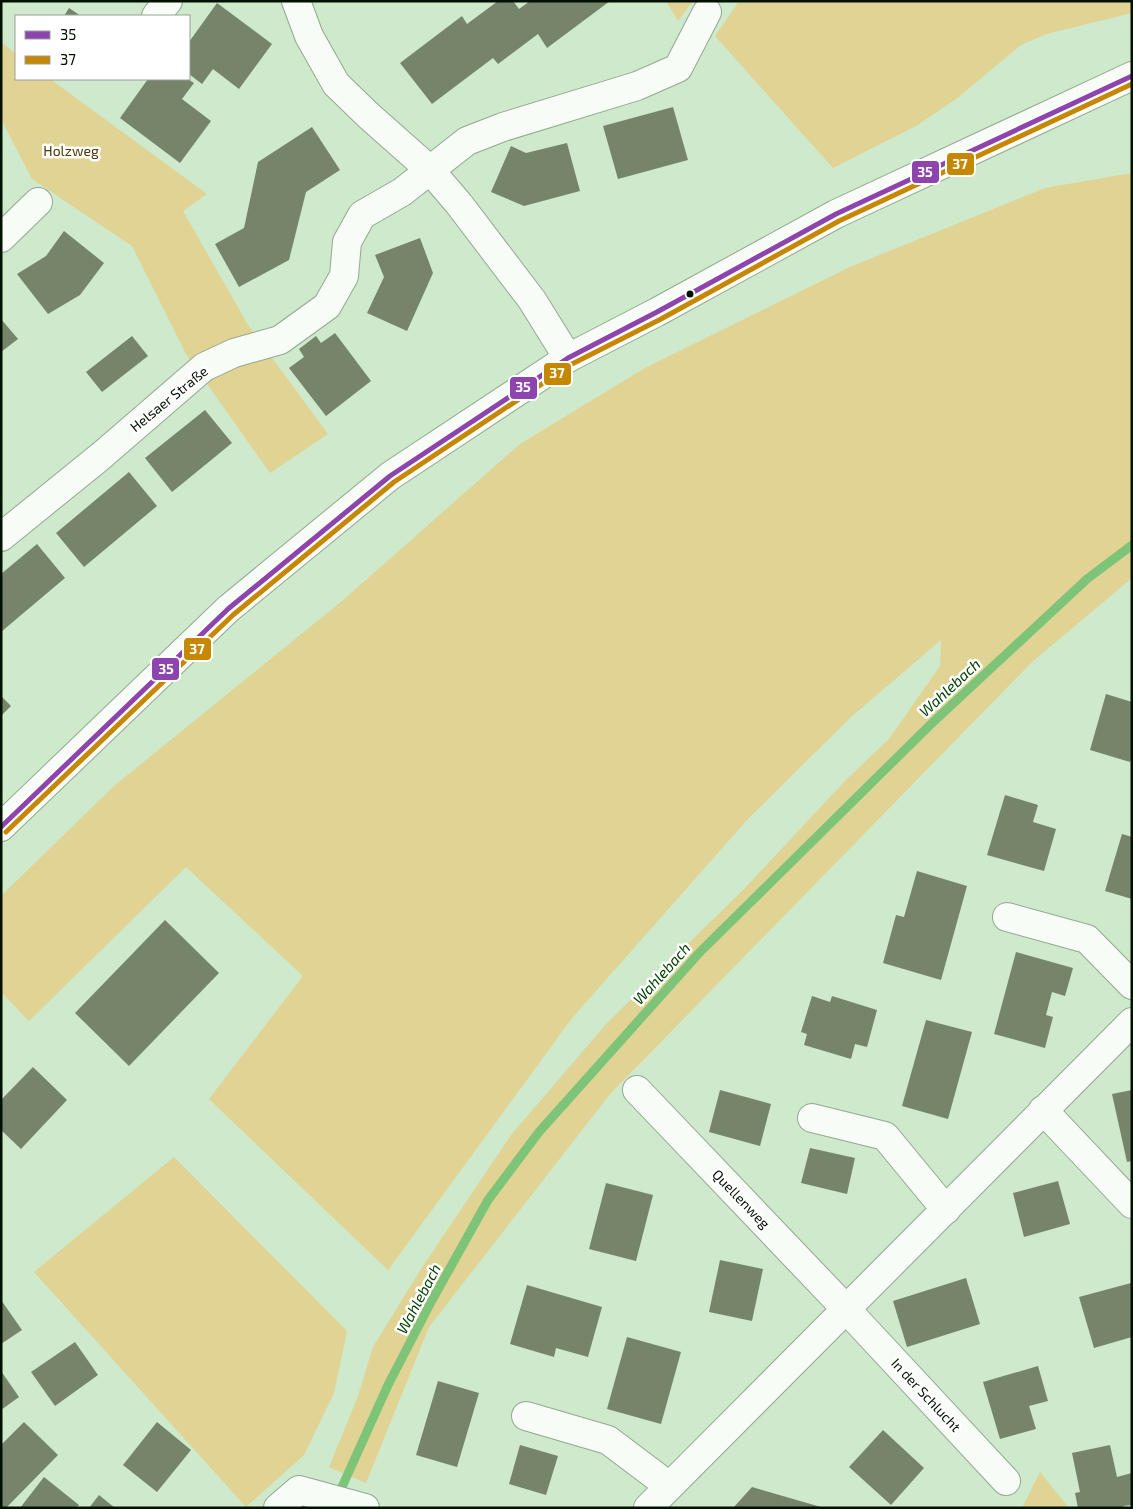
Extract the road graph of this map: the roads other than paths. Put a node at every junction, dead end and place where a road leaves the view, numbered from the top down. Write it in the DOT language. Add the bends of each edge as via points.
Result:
graph roads {
  1 [pos="168,1"];
  2 [pos="296,1"];
  3 [pos="707,12"];
  4 [pos="157,15"];
  5 [pos="1132,76"];
  6 [pos="430,170"];
  7 [pos="38,202"];
  8 [pos="1,238"];
  9 [pos="568,358"];
  10 [pos="1,537"];
  11 [pos="1,827"];
  12 [pos="1007,917"];
  13 [pos="1132,985"];
  14 [pos="1132,1022"];
  15 [pos="637,1090"];
  16 [pos="1043,1110"];
  17 [pos="812,1118"];
  18 [pos="1132,1204"];
  19 [pos="946,1210"];
  20 [pos="846,1309"];
  21 [pos="526,1416"];
  22 [pos="1006,1481"];
  23 [pos="669,1486"];
  24 [pos="278,1508"];
  25 [pos="365,1508"];
  26 [pos="648,1508"];
  1 -- 4 [label="street"];
  2 -- 6 [label="street" via="309,36 336,84"];
  3 -- 6 [label="street, Helsaer Straße" via="678,68 637,86 502,126 467,141"];
  5 -- 9 [label="street" via="836,214"];
  6 -- 9 [label="street" via="532,300"];
  6 -- 10 [label="street, Helsaer Straße" via="402,192 362,215 347,242 344,276 328,306 280,340 234,353 204,367"];
  7 -- 8 [label="street"];
  9 -- 11 [label="street" via="390,476 228,609"];
  12 -- 13 [label="street" via="1087,939"];
  14 -- 16 [label="street"];
  15 -- 20 [label="street, Quellenweg"];
  16 -- 18 [label="street"];
  16 -- 19 [label="street"];
  17 -- 19 [label="street" via="885,1136"];
  19 -- 20 [label="street"];
  20 -- 22 [label="street, In der Schlucht"];
  20 -- 23 [label="street"];
  21 -- 23 [label="street" via="608,1440"];
  23 -- 26 [label="street"];
  24 -- 25 [label="street" via="299,1490"];
}
